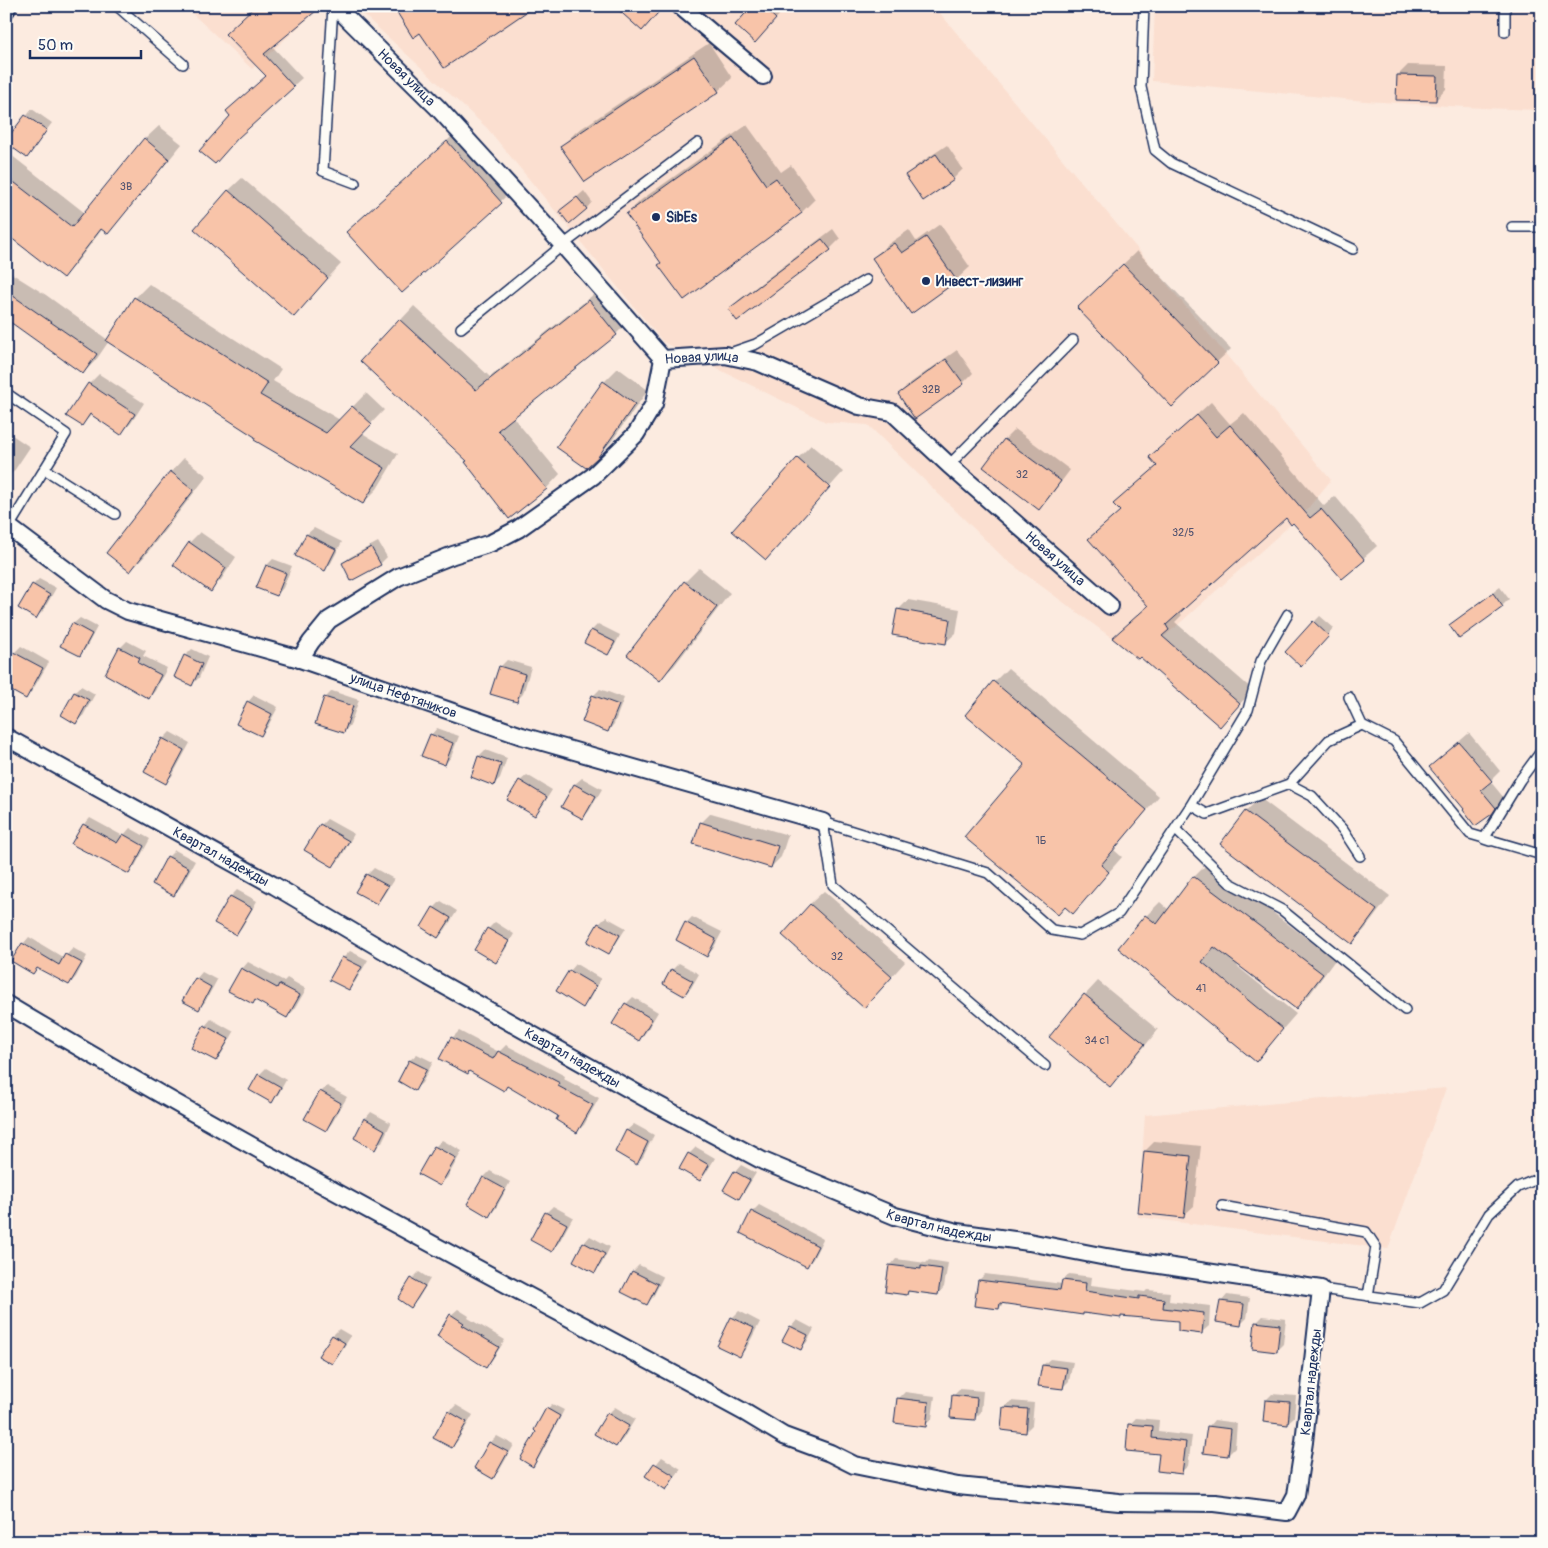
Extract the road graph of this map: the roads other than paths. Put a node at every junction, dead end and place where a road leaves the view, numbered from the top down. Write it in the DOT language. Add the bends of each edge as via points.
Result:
graph roads {
  1 [pos="8,6"];
  2 [pos="117,6"];
  3 [pos="334,6"];
  4 [pos="680,6"];
  5 [pos="1144,6"];
  6 [pos="1505,6"];
  7 [pos="6,10"];
  8 [pos="1505,32"];
  9 [pos="183,64"];
  10 [pos="763,76"];
  11 [pos="698,143"];
  12 [pos="355,183"];
  13 [pos="1512,227"];
  14 [pos="1542,227"];
  15 [pos="563,245"];
  16 [pos="1352,249"];
  17 [pos="866,280"];
  18 [pos="461,328"];
  19 [pos="1074,340"];
  20 [pos="725,355"];
  21 [pos="663,359"];
  22 [pos="6,393"];
  23 [pos="949,465"];
  24 [pos="44,469"];
  25 [pos="115,514"];
  26 [pos="8,526"];
  27 [pos="1110,606"];
  28 [pos="1288,614"];
  29 [pos="300,659"];
  30 [pos="1349,697"];
  31 [pos="1362,725"];
  32 [pos="6,737"];
  33 [pos="1542,750"];
  34 [pos="1289,784"];
  35 [pos="1191,805"];
  36 [pos="823,822"];
  37 [pos="1176,830"];
  38 [pos="1484,839"];
  39 [pos="1360,856"];
  40 [pos="1541,856"];
  41 [pos="6,1004"];
  42 [pos="1405,1010"];
  43 [pos="1045,1066"];
  44 [pos="1542,1177"];
  45 [pos="1222,1206"];
  46 [pos="1321,1289"];
  47 [pos="1368,1296"];
  1 -- 7 [label="street"];
  2 -- 9 [label="lane"];
  3 -- 12 [label="lane" via="323,172"];
  3 -- 15 [label="street, Новая улица" via="438,108"];
  4 -- 10 [label="street"];
  5 -- 16 [label="lane" via="1141,87 1155,150 1171,163"];
  6 -- 8 [label="lane"];
  11 -- 15 [label="lane"];
  13 -- 14 [label="lane"];
  15 -- 18 [label="lane"];
  15 -- 21 [label="street, Новая улица"];
  17 -- 20 [label="lane" via="756,344"];
  19 -- 23 [label="lane"];
  20 -- 21 [label="street, Новая улица"];
  20 -- 23 [label="street, Новая улица" via="758,362 859,406 892,412"];
  21 -- 29 [label="street" via="654,404 636,434 593,476 518,529 491,543 398,577 329,620"];
  22 -- 24 [label="lane" via="66,434"];
  23 -- 27 [label="street, Новая улица"];
  24 -- 25 [label="lane"];
  24 -- 26 [label="lane"];
  26 -- 29 [label="street, улица Нефтяников" via="106,600 128,611"];
  28 -- 35 [label="lane" via="1261,661 1248,710"];
  29 -- 36 [label="street, улица Нефтяников" via="522,736"];
  30 -- 31 [label="lane"];
  31 -- 34 [label="lane" via="1329,740"];
  31 -- 38 [label="lane" via="1394,741 1470,834"];
  32 -- 46 [label="street, Квартал надежды" via="275,886 645,1098 763,1161 895,1216 957,1232"];
  33 -- 38 [label="lane"];
  34 -- 35 [label="lane" via="1207,814"];
  34 -- 39 [label="lane" via="1312,796 1343,830"];
  35 -- 37 [label="lane"];
  36 -- 37 [label="lane" via="988,873 1052,930 1080,935 1119,913"];
  36 -- 43 [label="lane" via="833,885"];
  37 -- 42 [label="lane" via="1230,883 1282,910"];
  38 -- 40 [label="lane"];
  41 -- 46 [label="street, Квартал надежды" via="356,1202 784,1436 854,1465 958,1486 1119,1502 1215,1504 1287,1512 1296,1495"];
  44 -- 47 [label="lane" via="1518,1187 1488,1214 1443,1290 1420,1303"];
  45 -- 47 [label="lane" via="1366,1232 1376,1247"];
  46 -- 47 [label="lane"];
}
